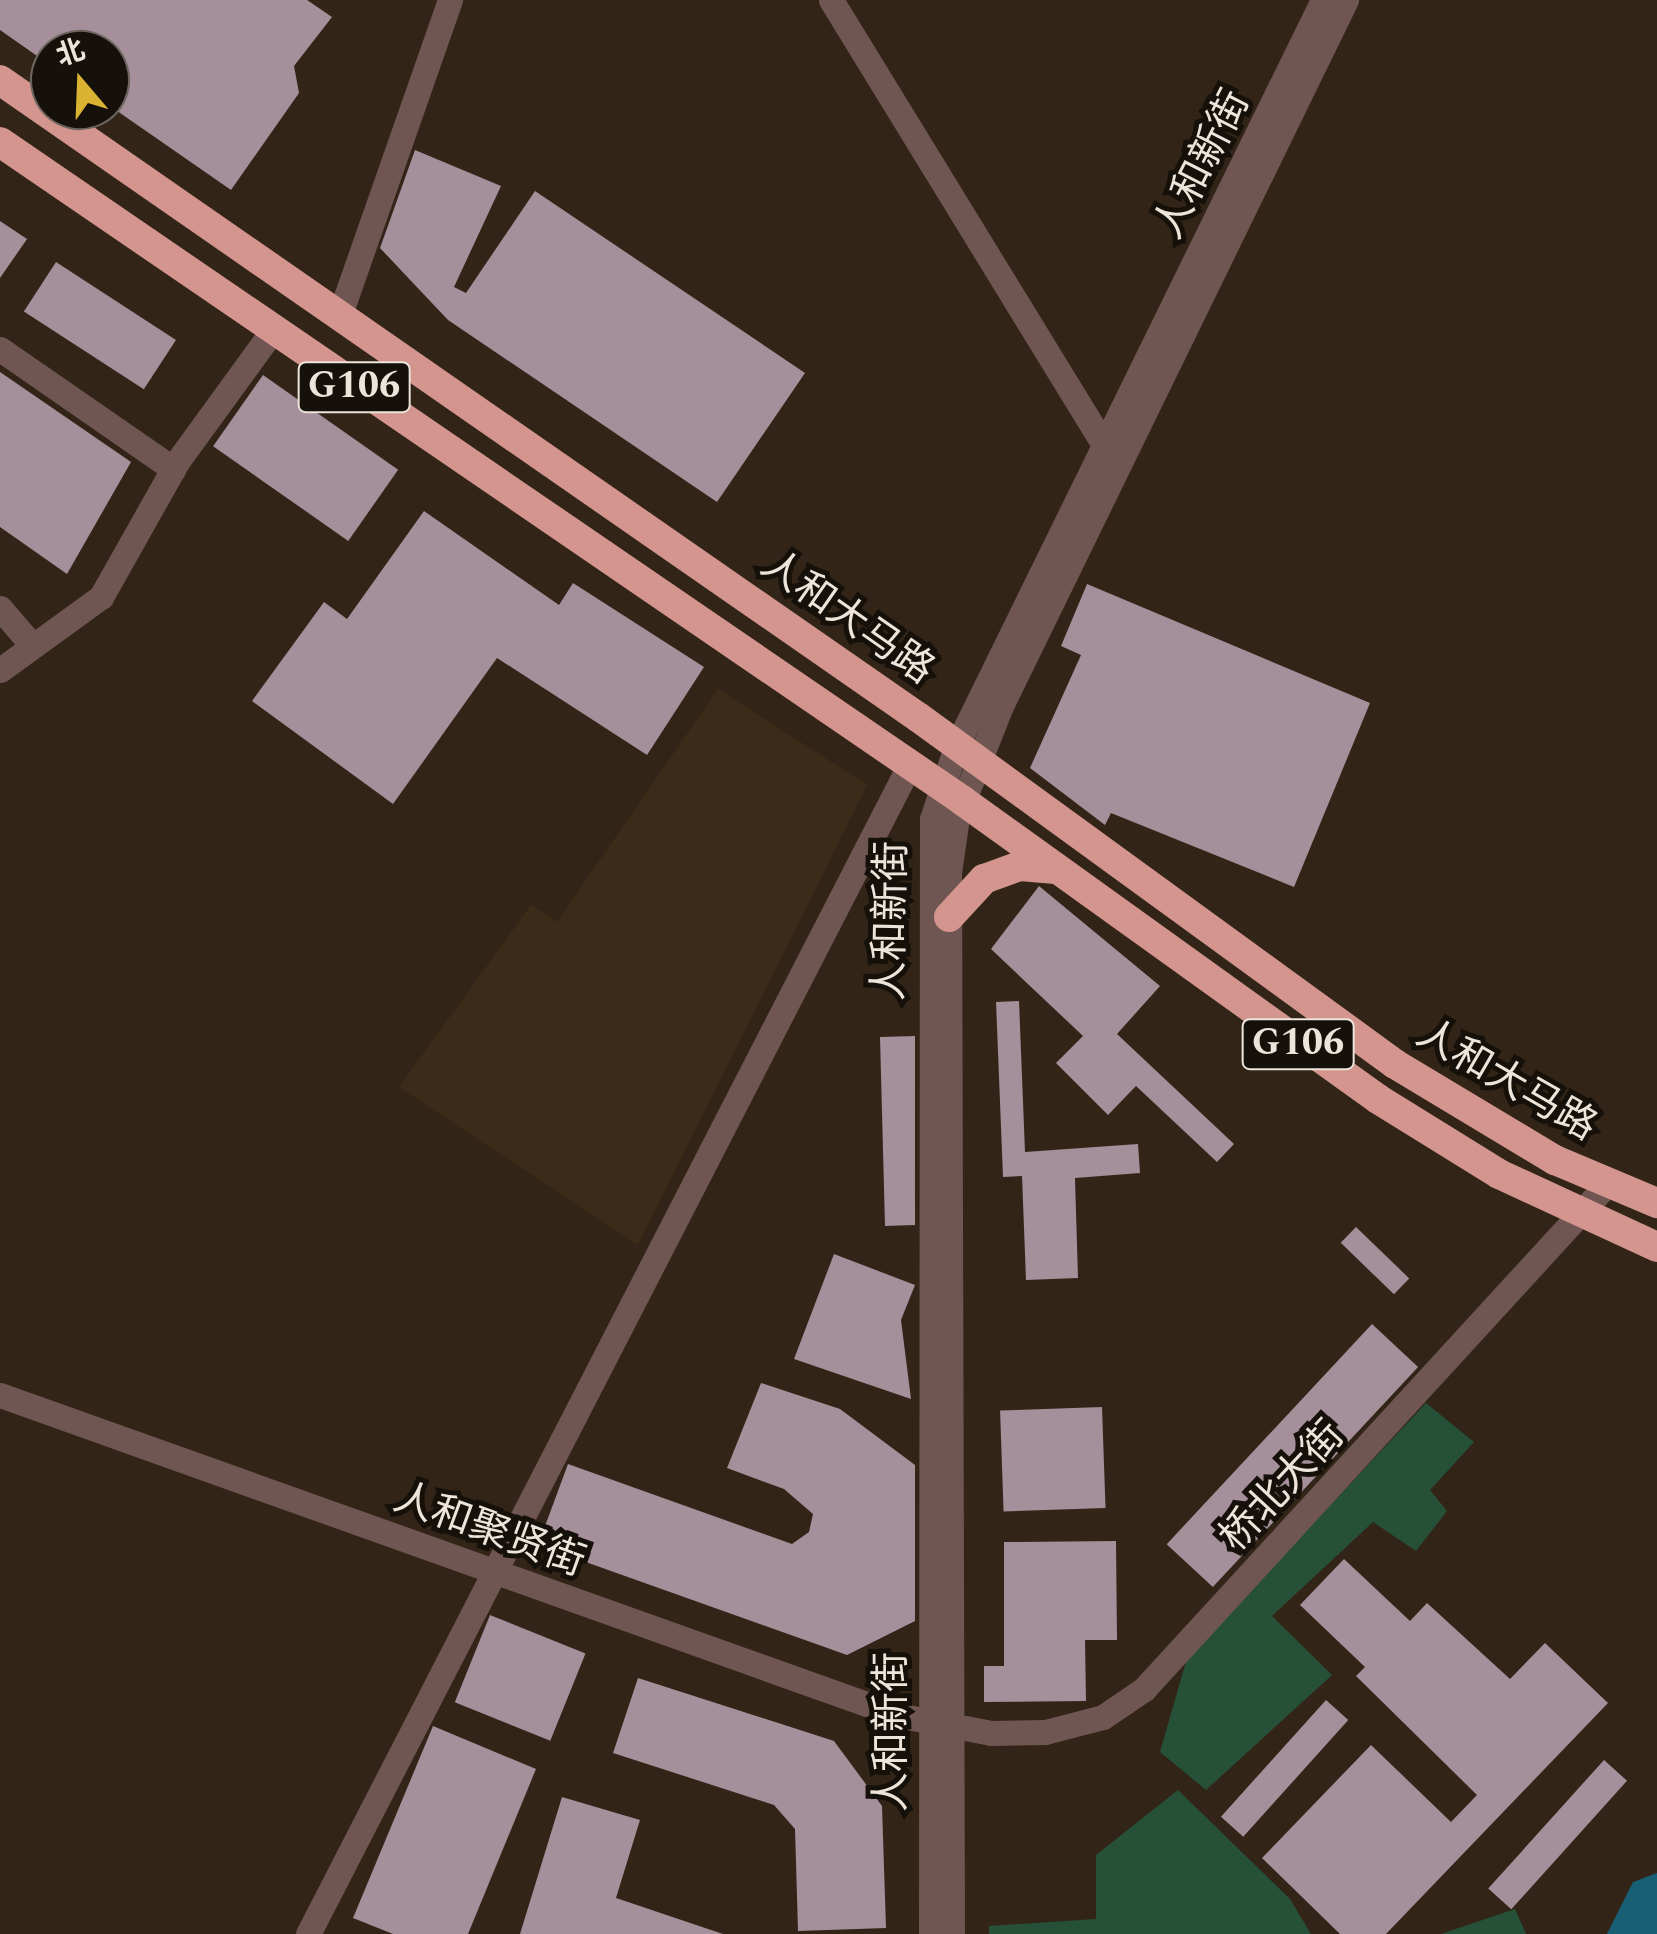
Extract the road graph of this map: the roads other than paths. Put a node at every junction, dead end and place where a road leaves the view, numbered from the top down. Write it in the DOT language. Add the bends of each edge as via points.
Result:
graph roads {
  1 [pos="450,0"];
  2 [pos="831,0"];
  3 [pos="1323,0"];
  4 [pos="1346,0"];
  5 [pos="0,80"];
  6 [pos="0,142"];
  7 [pos="340,314"];
  8 [pos="272,330"];
  9 [pos="0,349"];
  10 [pos="1104,445"];
  11 [pos="173,469"];
  12 [pos="736,590"];
  13 [pos="0,608"];
  14 [pos="709,632"];
  15 [pos="31,644"];
  16 [pos="0,670"];
  17 [pos="967,756"];
  18 [pos="908,768"];
  19 [pos="952,794"];
  20 [pos="1059,870"];
  21 [pos="949,917"];
  22 [pos="1607,1184"];
  23 [pos="1657,1203"];
  24 [pos="1583,1215"];
  25 [pos="1657,1247"];
  26 [pos="0,1395"];
  27 [pos="494,1572"];
  28 [pos="943,1725"];
  29 [pos="308,1934"];
  30 [pos="931,1934"];
  31 [pos="952,1934"];
  1 -- 7 [label="street"];
  2 -- 10 [label="street"];
  3 -- 10 [label="street, 人和新街"];
  4 -- 17 [label="street, 人和新街"];
  5 -- 7 [label="highway, 人和大马路 / G106"];
  6 -- 8 [label="highway, 人和大马路 / G106"];
  7 -- 12 [label="highway, 人和大马路 / G106"];
  8 -- 11 [label="street"];
  8 -- 14 [label="highway, 人和大马路 / G106"];
  9 -- 11 [label="street"];
  10 -- 17 [label="street, 人和新街"];
  11 -- 15 [label="street" via="101,596 77,621"];
  12 -- 14 [label="highway"];
  12 -- 17 [label="highway, 人和大马路 / G106"];
  13 -- 15 [label="street"];
  14 -- 18 [label="highway, 人和大马路 / G106"];
  15 -- 16 [label="street"];
  17 -- 19 [label="street, 人和新街"];
  17 -- 22 [label="highway, 人和大马路 / G106" via="1395,1064"];
  18 -- 19 [label="highway, 人和大马路 / G106"];
  18 -- 27 [label="street"];
  19 -- 20 [label="highway, 人和大马路 / G106"];
  19 -- 21 [label="street, 人和新街"];
  19 -- 28 [label="street, 人和新街" via="927,880"];
  20 -- 21 [label="highway" via="1004,870 966,892"];
  20 -- 24 [label="highway, 人和大马路 / G106" via="1378,1098"];
  21 -- 28 [label="street, 人和新街"];
  22 -- 23 [label="highway, 人和大马路 / G106"];
  22 -- 24 [label="street, 桥北大街"];
  24 -- 25 [label="highway, 人和大马路 / G106"];
  24 -- 28 [label="street, 桥北大街" via="1144,1690 1076,1727 1014,1734"];
  26 -- 27 [label="street, 人和聚贤街"];
  27 -- 28 [label="street, 人和聚贤街"];
  27 -- 29 [label="street"];
  28 -- 30 [label="street, 人和新街"];
  28 -- 31 [label="street, 人和新街"];
}
